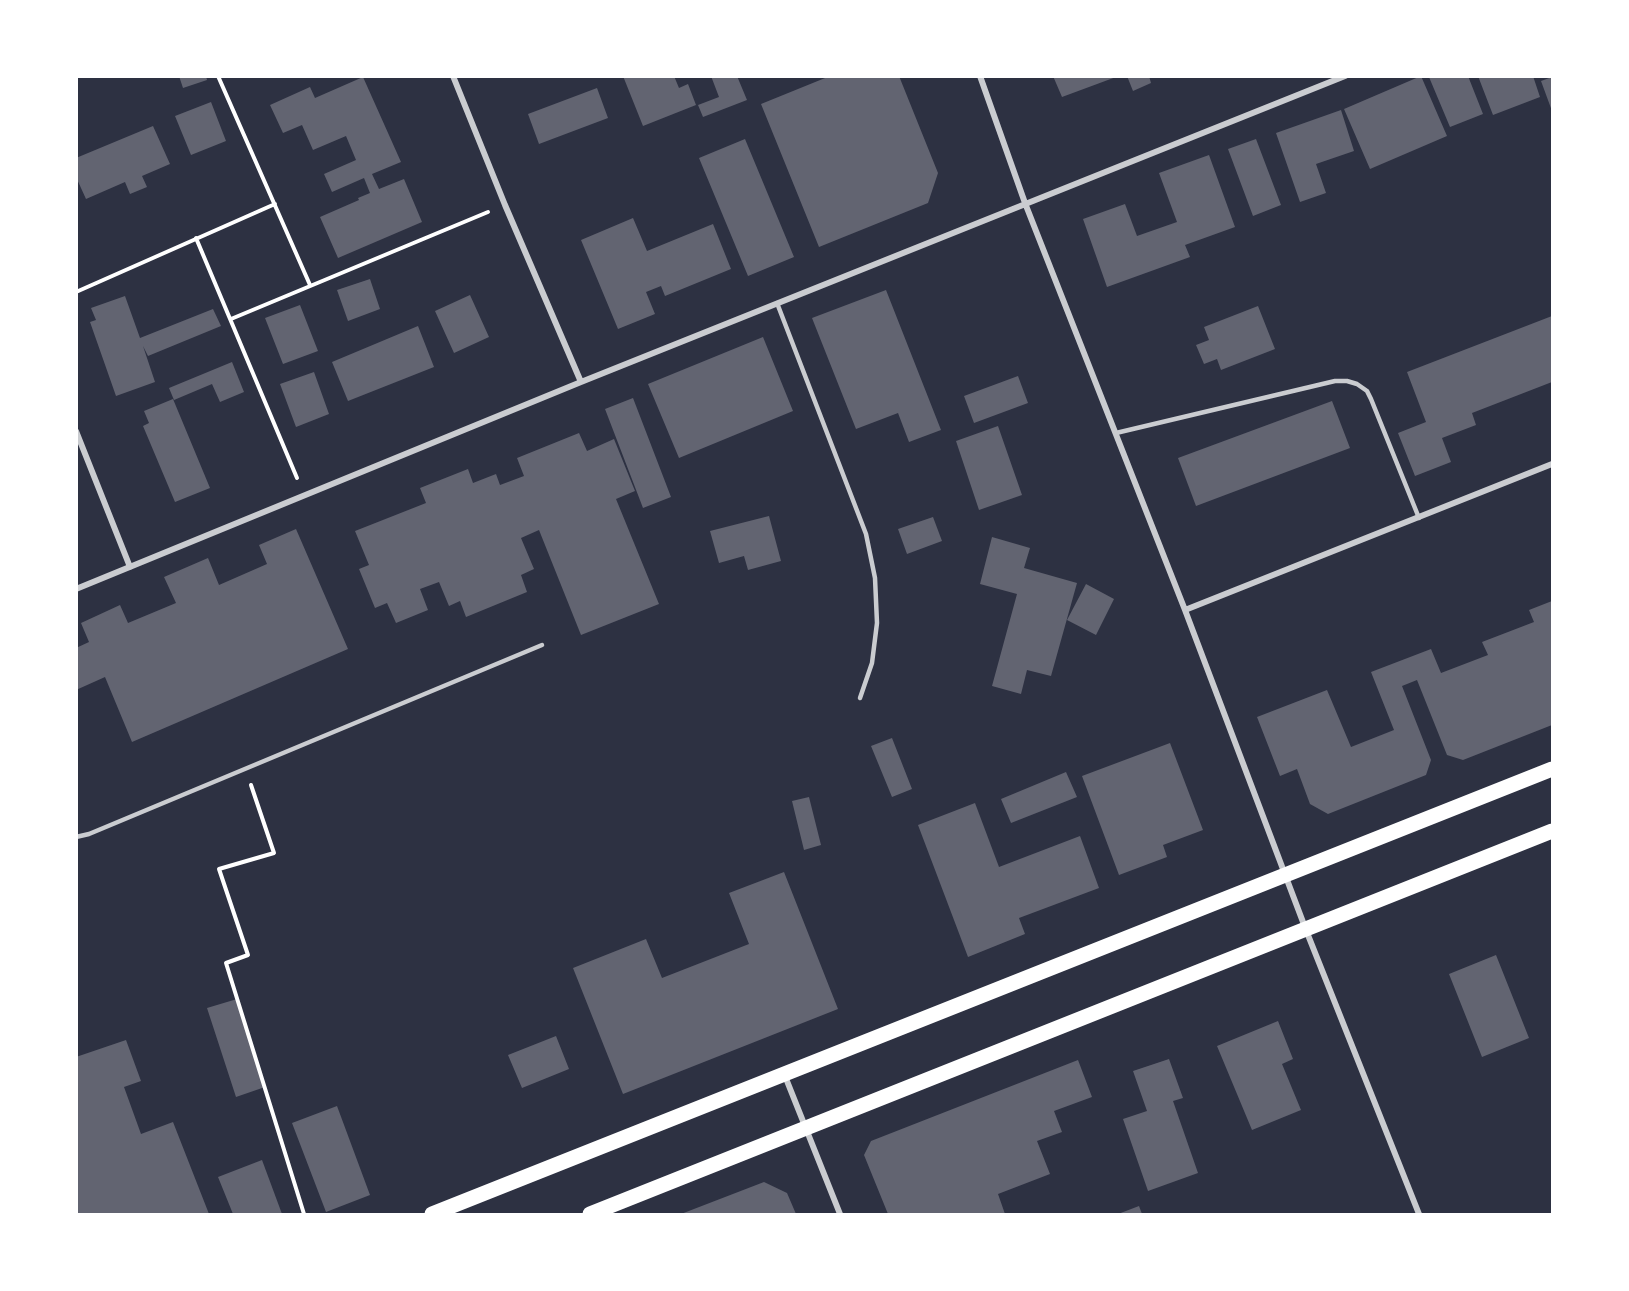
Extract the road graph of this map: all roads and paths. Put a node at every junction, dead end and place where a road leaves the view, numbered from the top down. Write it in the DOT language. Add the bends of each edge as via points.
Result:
graph roads {
  1 [pos="218,76"];
  2 [pos="453,76"];
  3 [pos="980,76"];
  4 [pos="1345,76"];
  5 [pos="1025,203"];
  6 [pos="275,204"];
  7 [pos="505,205"];
  8 [pos="196,238"];
  9 [pos="310,285"];
  10 [pos="76,292"];
  11 [pos="777,303"];
  12 [pos="231,319"];
  13 [pos="581,382"];
  14 [pos="76,431"];
  15 [pos="1116,433"];
  16 [pos="1552,464"];
  17 [pos="304,496"];
  18 [pos="1419,518"];
  19 [pos="130,567"];
  20 [pos="76,589"];
  21 [pos="1185,610"];
  22 [pos="542,645"];
  23 [pos="860,698"];
  24 [pos="246,768"];
  25 [pos="1552,769"];
  26 [pos="1552,831"];
  27 [pos="76,837"];
  28 [pos="1285,875"];
  29 [pos="1306,930"];
  30 [pos="785,1076"];
  31 [pos="806,1129"];
  32 [pos="304,1215"];
  33 [pos="432,1215"];
  34 [pos="590,1215"];
  35 [pos="840,1215"];
  36 [pos="1419,1215"];
  1 -- 6 [label="path"];
  2 -- 7 [label="street"];
  3 -- 5 [label="street"];
  4 -- 5 [label="street"];
  5 -- 11 [label="street"];
  5 -- 15 [label="street"];
  6 -- 8 [label="path"];
  6 -- 9 [label="path"];
  7 -- 9 [label="path"];
  7 -- 13 [label="street"];
  8 -- 10 [label="path"];
  8 -- 12 [label="path"];
  9 -- 12 [label="path"];
  11 -- 13 [label="street"];
  11 -- 23 [label="lane" via="866,534 875,579 877,623 872,663"];
  12 -- 17 [label="path"];
  13 -- 17 [label="street"];
  14 -- 19 [label="street"];
  15 -- 18 [label="lane" via="1335,381 1357,384 1371,399"];
  15 -- 21 [label="street"];
  16 -- 18 [label="street"];
  17 -- 19 [label="street"];
  18 -- 21 [label="street"];
  19 -- 20 [label="street"];
  21 -- 28 [label="street"];
  22 -- 24 [label="lane"];
  24 -- 27 [label="lane"];
  24 -- 32 [label="path" via="274,853 219,869 248,955 225,963"];
  25 -- 28 [label="main road"];
  26 -- 29 [label="main road"];
  28 -- 29 [label="street"];
  28 -- 30 [label="main road"];
  29 -- 31 [label="main road"];
  29 -- 36 [label="street"];
  30 -- 31 [label="street"];
  30 -- 33 [label="main road"];
  31 -- 34 [label="main road"];
  31 -- 35 [label="street"];
}
